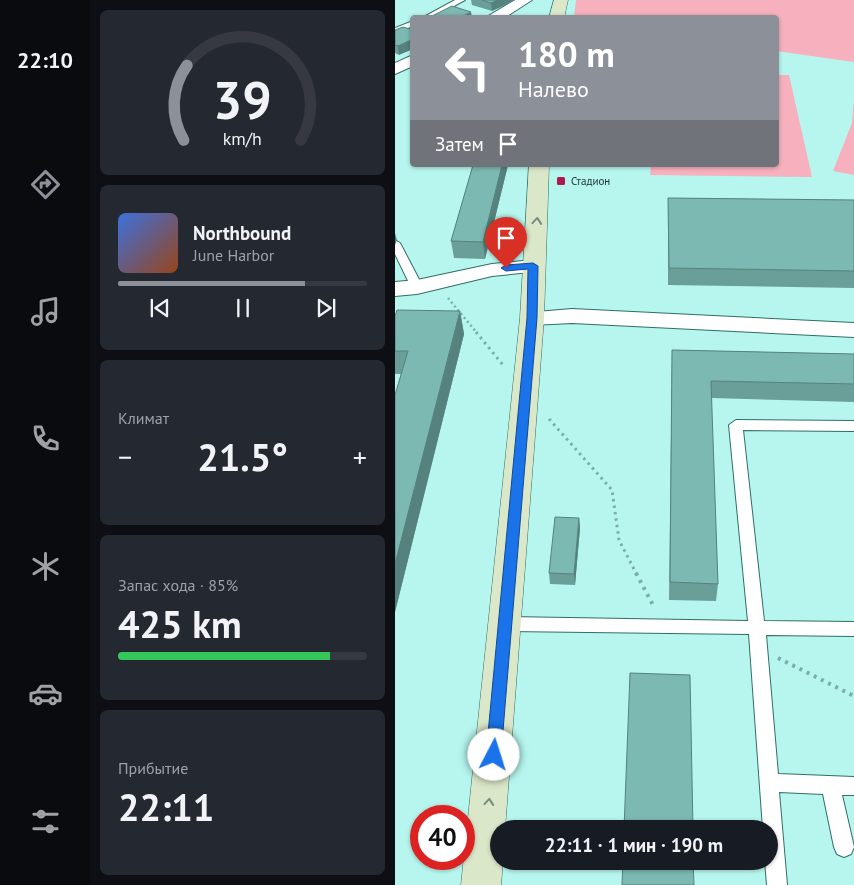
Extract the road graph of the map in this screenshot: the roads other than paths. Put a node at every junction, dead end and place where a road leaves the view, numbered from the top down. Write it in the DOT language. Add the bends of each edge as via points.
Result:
graph roads {
  1 [pos="461,0"];
  2 [pos="525,0"];
  3 [pos="561,0"];
  4 [pos="431,15"];
  5 [pos="498,15"];
  6 [pos="557,15"];
  7 [pos="410,24"];
  8 [pos="395,31"];
  9 [pos="410,62"];
  10 [pos="395,69"];
  11 [pos="539,167"];
  12 [pos="395,243"];
  13 [pos="533,266"];
  14 [pos="426,284"];
  15 [pos="395,289"];
  16 [pos="532,318"];
  17 [pos="854,330"];
  18 [pos="854,426"];
  19 [pos="506,624"];
  20 [pos="756,626"];
  21 [pos="854,629"];
  22 [pos="769,784"];
  23 [pos="831,786"];
  24 [pos="854,786"];
  25 [pos="844,847"];
  26 [pos="481,885"];
  27 [pos="777,885"];
  1 -- 4 [label="lane"];
  2 -- 5 [label="street"];
  3 -- 6 [label="street"];
  7 -- 8 [label="lane"];
  9 -- 10 [label="street"];
  13 -- 11 [label="street, one-way"];
  12 -- 14 [label="lane"];
  13 -- 14 [label="street" via="492,270"];
  13 -- 16 [label="street"];
  14 -- 15 [label="street"];
  16 -- 17 [label="street" via="572,316"];
  16 -- 19 [label="street"];
  18 -- 20 [label="lane" via="736,425"];
  19 -- 20 [label="lane"];
  26 -- 19 [label="street, one-way"];
  20 -- 21 [label="lane"];
  20 -- 22 [label="lane"];
  22 -- 23 [label="lane"];
  22 -- 27 [label="lane"];
  23 -- 24 [label="lane"];
  23 -- 25 [label="lane"];
}
